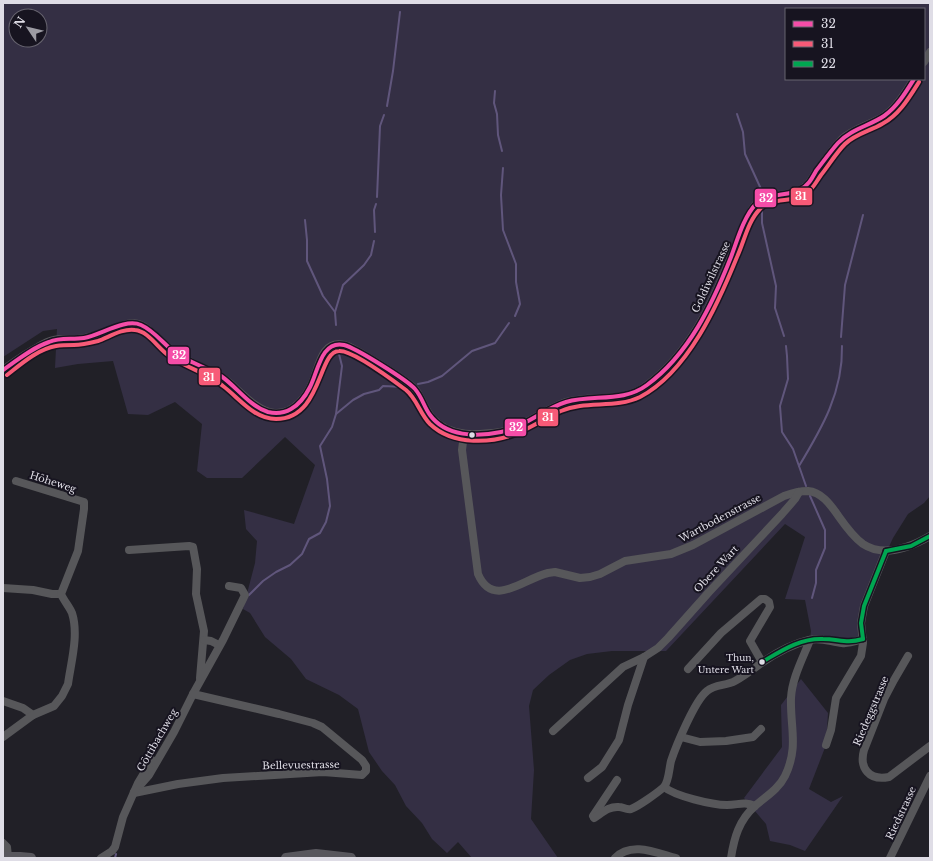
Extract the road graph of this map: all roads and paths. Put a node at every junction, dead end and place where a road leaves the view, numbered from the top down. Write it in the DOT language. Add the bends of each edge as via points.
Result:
graph roads {
  1 [pos="913,80"];
  2 [pos="3,370"];
  3 [pos="464,434"];
  4 [pos="16,481"];
  5 [pos="799,492"];
  6 [pos="930,536"];
  7 [pos="129,550"];
  8 [pos="886,551"];
  9 [pos="229,586"];
  10 [pos="3,588"];
  11 [pos="61,594"];
  12 [pos="863,639"];
  13 [pos="204,640"];
  14 [pos="810,640"];
  15 [pos="219,645"];
  16 [pos="908,656"];
  17 [pos="644,657"];
  18 [pos="762,662"];
  19 [pos="688,669"];
  20 [pos="201,680"];
  21 [pos="193,694"];
  22 [pos="3,701"];
  23 [pos="33,715"];
  24 [pos="761,730"];
  25 [pos="553,731"];
  26 [pos="3,737"];
  27 [pos="681,737"];
  28 [pos="826,745"];
  29 [pos="930,746"];
  30 [pos="930,776"];
  31 [pos="588,778"];
  32 [pos="617,780"];
  33 [pos="664,787"];
  34 [pos="134,793"];
  35 [pos="755,806"];
  36 [pos="3,843"];
  37 [pos="5,857"];
  38 [pos="31,858"];
  39 [pos="101,858"];
  40 [pos="286,858"];
  41 [pos="351,858"];
  42 [pos="615,858"];
  43 [pos="676,858"];
  44 [pos="731,858"];
  45 [pos="890,858"];
  1 -- 3 [label="street, Goldiwilstrasse" via="900,100 885,115 852,132 834,147 806,186 791,194 765,198 758,202 748,217 716,295 692,337 676,359 644,388 616,398 586,398 561,404 532,420 504,431 478,435"];
  2 -- 3 [label="street, Goldiwilstrasse" via="36,347 54,340 80,339 125,324 141,325 190,362 225,379 255,404 267,412 276,414 289,410 301,402 325,351 331,345 343,344 412,385 433,419 451,431"];
  3 -- 5 [label="street, Wartbodenstrasse" via="462,450 478,574 485,586 494,591 502,591 548,573 590,577 625,561 671,554 693,546 784,496"];
  4 -- 11 [label="street, Höheweg" via="84,502 78,551"];
  5 -- 8 [label="street, Wartbodenstrasse" via="810,491 819,496 863,544"];
  5 -- 17 [label="street, Obere Wart" via="782,514 668,638"];
  6 -- 8 [label="street, Wartbodenstrasse" via="911,546"];
  7 -- 13 [label="street, Göttibachweg" via="193,547 197,569 196,594 204,624"];
  8 -- 12 [label="street" via="864,606 861,623"];
  9 -- 15 [label="street, Göttibachweg" via="241,588 245,595"];
  10 -- 11 [label="street"];
  11 -- 23 [label="street" via="71,612 74,628 68,684 54,706"];
  12 -- 14 [label="street" via="850,643"];
  12 -- 28 [label="street" via="861,656 836,698"];
  13 -- 15 [label="street"];
  13 -- 20 [label="street, Göttibachweg"];
  14 -- 18 [label="street" via="787,648"];
  14 -- 35 [label="street" via="792,688 791,763 774,791"];
  15 -- 20 [label="street, Göttibachweg"];
  16 -- 29 [label="street, Riedeggstrasse" via="884,699 864,750 863,765 870,775 878,778 889,777"];
  17 -- 25 [label="street, Obere Wart" via="623,667"];
  17 -- 31 [label="street" via="619,740 602,767"];
  18 -- 19 [label="street" via="750,642 770,607 765,599 761,599 721,633"];
  18 -- 27 [label="street" via="733,682 705,692"];
  20 -- 21 [label="street, Göttibachweg"];
  21 -- 34 [label="street, Göttibachweg" via="152,771"];
  21 -- 34 [label="street, Bellevuestrasse" via="322,727 362,760 366,771 362,775 323,772 223,778"];
  22 -- 23 [label="street" via="23,708"];
  23 -- 26 [label="street"];
  24 -- 27 [label="street" via="753,736 721,742 700,742"];
  27 -- 33 [label="street"];
  30 -- 45 [label="street, Riedstrasse"];
  32 -- 33 [label="street" via="594,818 609,809 633,808"];
  33 -- 35 [label="street" via="710,804 748,803"];
  34 -- 39 [label="street, Göttibachweg" via="122,817 115,847"];
  35 -- 44 [label="street" via="740,825"];
  36 -- 37 [label="street" via="7,847"];
  37 -- 38 [label="main road"];
  40 -- 41 [label="main road" via="316,854"];
  42 -- 43 [label="street" via="626,850 638,849"];
}
